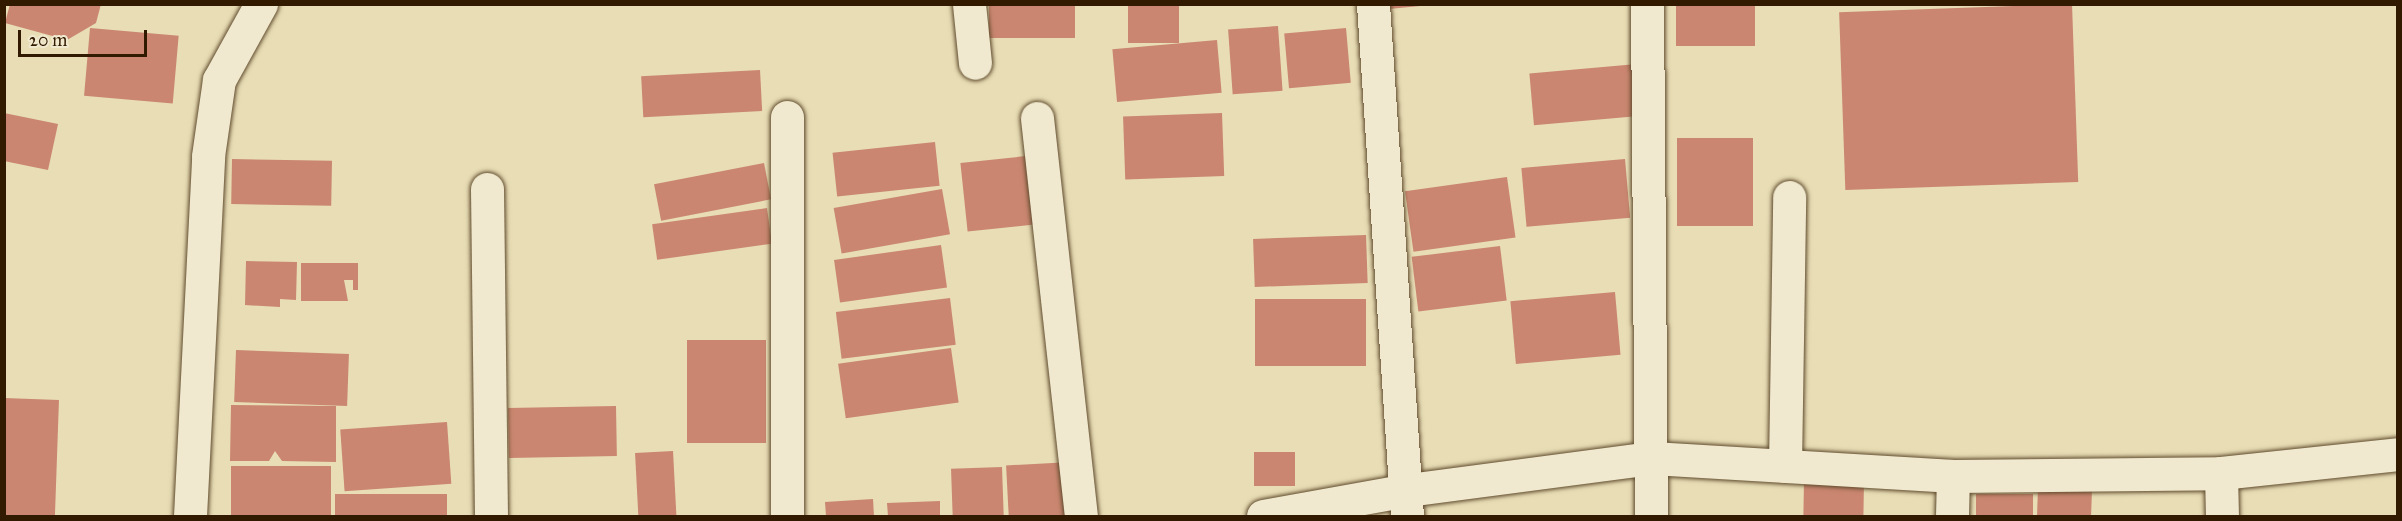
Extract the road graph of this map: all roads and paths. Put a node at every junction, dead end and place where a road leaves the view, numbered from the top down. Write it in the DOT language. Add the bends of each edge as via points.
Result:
graph roads {
  1 [pos="261,4"];
  2 [pos="969,4"];
  3 [pos="1373,4"];
  4 [pos="1647,4"];
  5 [pos="975,63"];
  6 [pos="787,117"];
  7 [pos="1037,118"];
  8 [pos="487,189"];
  9 [pos="1789,197"];
  10 [pos="2397,454"];
  11 [pos="1652,458"];
  12 [pos="1785,466"];
  13 [pos="2221,473"];
  14 [pos="1953,476"];
  15 [pos="1408,503"];
  16 [pos="190,516"];
  17 [pos="491,516"];
  18 [pos="787,516"];
  19 [pos="1081,516"];
  20 [pos="1263,516"];
  21 [pos="1651,516"];
  22 [pos="1952,516"];
  23 [pos="2222,516"];
  1 -- 16 [label="street" via="219,80 210,146"];
  2 -- 5 [label="street"];
  3 -- 15 [label="street"];
  4 -- 11 [label="street"];
  6 -- 18 [label="street"];
  7 -- 19 [label="street"];
  8 -- 17 [label="street"];
  9 -- 12 [label="street"];
  10 -- 13 [label="street"];
  11 -- 12 [label="street"];
  11 -- 15 [label="street"];
  11 -- 21 [label="street"];
  12 -- 14 [label="street"];
  13 -- 14 [label="street"];
  13 -- 23 [label="street"];
  14 -- 22 [label="street"];
  15 -- 20 [label="street"];
}
